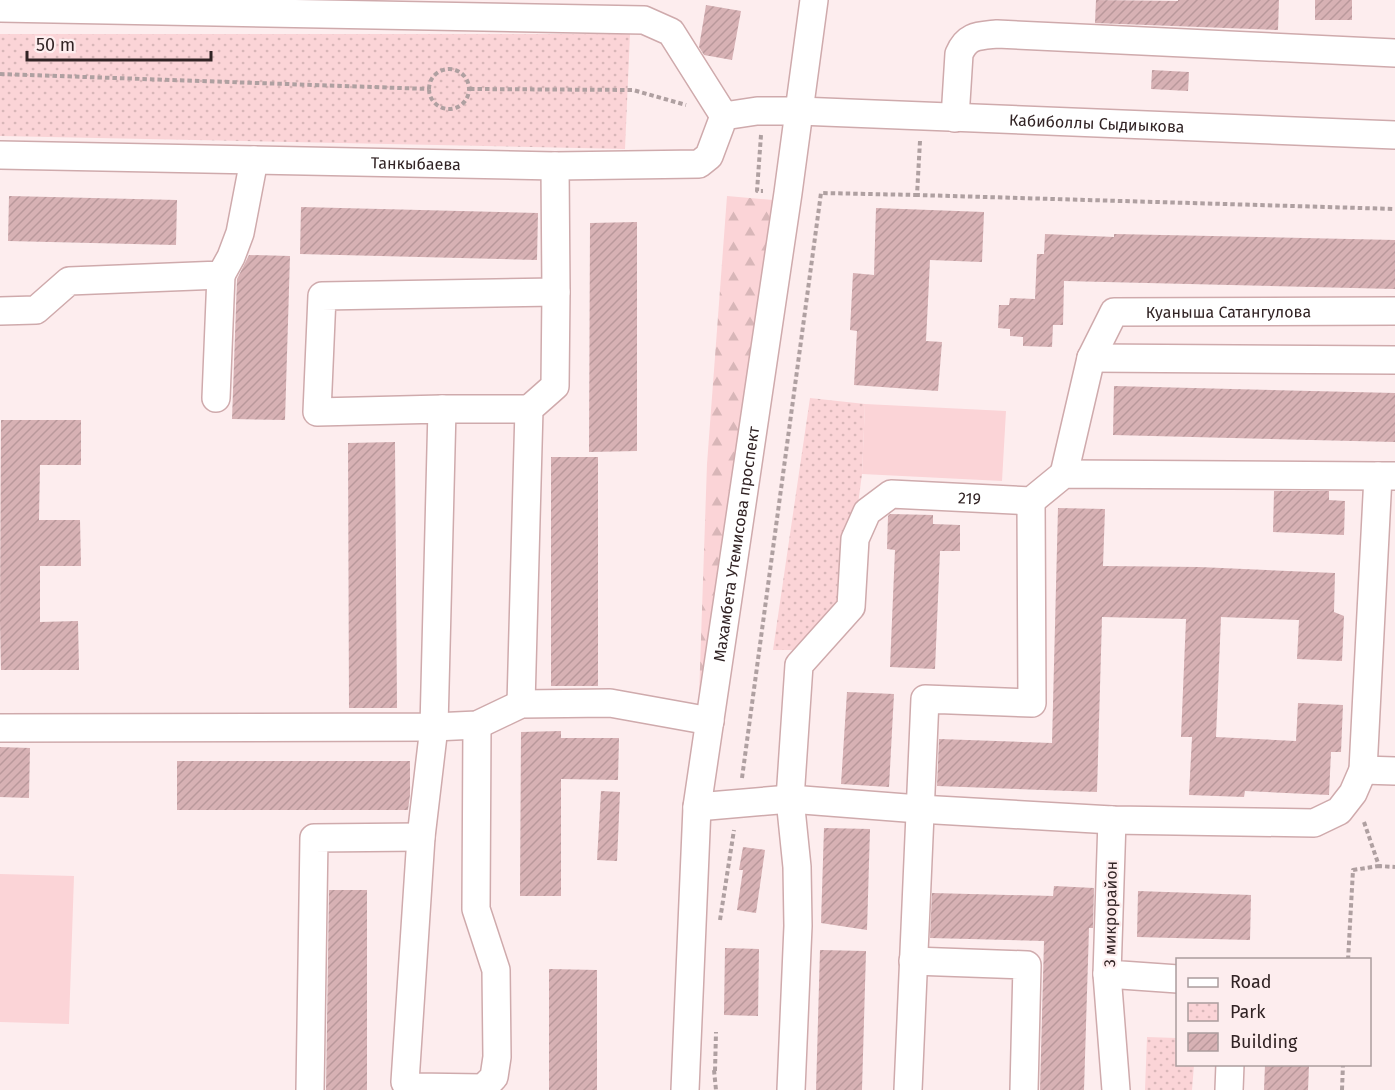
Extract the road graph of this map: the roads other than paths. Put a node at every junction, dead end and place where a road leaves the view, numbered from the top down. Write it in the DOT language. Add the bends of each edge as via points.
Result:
graph roads {
  1 [pos="814,0"];
  2 [pos="0,8"];
  3 [pos="1395,53"];
  4 [pos="799,111"];
  5 [pos="724,116"];
  6 [pos="955,118"];
  7 [pos="1395,135"];
  8 [pos="0,155"];
  9 [pos="254,160"];
  10 [pos="555,166"];
  11 [pos="222,275"];
  12 [pos="556,292"];
  13 [pos="0,311"];
  14 [pos="1395,311"];
  15 [pos="1091,358"];
  16 [pos="1395,360"];
  17 [pos="216,398"];
  18 [pos="442,409"];
  19 [pos="529,410"];
  20 [pos="1064,474"];
  21 [pos="1387,476"];
  22 [pos="1031,501"];
  23 [pos="521,704"];
  24 [pos="710,721"];
  25 [pos="477,725"];
  26 [pos="434,727"];
  27 [pos="0,728"];
  28 [pos="1395,771"];
  29 [pos="1358,781"];
  30 [pos="790,799"];
  31 [pos="698,807"];
  32 [pos="919,809"];
  33 [pos="1112,820"];
  34 [pos="421,837"];
  35 [pos="913,961"];
  36 [pos="1107,974"];
  37 [pos="1176,979"];
  38 [pos="1230,1066"];
  39 [pos="310,1090"];
  40 [pos="686,1090"];
  41 [pos="791,1090"];
  42 [pos="908,1090"];
  43 [pos="1024,1090"];
  44 [pos="1116,1090"];
  45 [pos="1229,1090"];
  1 -- 4 [label="street, Махамбета Утемисова проспект"];
  2 -- 5 [label="street" via="644,20 670,32"];
  3 -- 6 [label="street" via="981,35 963,45 959,54"];
  4 -- 5 [label="street"];
  4 -- 6 [label="street, Кабиболлы Сыдиыкова"];
  4 -- 24 [label="street, Махамбета Утемисова проспект"];
  5 -- 10 [label="street, Танкыбаева" via="709,156 699,164"];
  6 -- 7 [label="street, Кабиболлы Сыдиыкова"];
  8 -- 9 [label="street, Танкыбаева"];
  9 -- 10 [label="street, Танкыбаева"];
  9 -- 11 [label="street" via="240,233"];
  10 -- 12 [label="street"];
  11 -- 13 [label="street" via="69,281 36,310"];
  11 -- 17 [label="street"];
  12 -- 18 [label="street" via="322,296 317,411"];
  12 -- 19 [label="street" via="555,386"];
  14 -- 15 [label="street, Куаныша Сатангулова" via="1113,312"];
  15 -- 16 [label="street"];
  15 -- 20 [label="street, Куаныша Сатангулова"];
  18 -- 19 [label="street"];
  18 -- 26 [label="street"];
  19 -- 23 [label="street"];
  20 -- 21 [label="street"];
  20 -- 22 [label="street"];
  21 -- 29 [label="street"];
  22 -- 30 [label="street, 219" via="891,494 867,512 855,539 851,607 799,665"];
  22 -- 32 [label="street" via="1032,703 925,699"];
  23 -- 24 [label="street" via="610,703"];
  23 -- 25 [label="street"];
  24 -- 31 [label="street, Махамбета Утемисова проспект"];
  25 -- 26 [label="street"];
  25 -- 34 [label="street" via="476,909 496,970 497,1057 494,1077 483,1088 414,1087 405,1082"];
  26 -- 27 [label="street"];
  26 -- 34 [label="street"];
  28 -- 29 [label="street"];
  29 -- 33 [label="street" via="1339,811 1314,823"];
  30 -- 31 [label="street"];
  30 -- 32 [label="street"];
  30 -- 41 [label="street, 219" via="798,926"];
  31 -- 40 [label="street, Махамбета Утемисова проспект"];
  32 -- 33 [label="street"];
  32 -- 35 [label="street"];
  33 -- 36 [label="street, 3 микрорайон"];
  34 -- 39 [label="street" via="314,838"];
  35 -- 42 [label="street"];
  35 -- 43 [label="street" via="1027,965"];
  36 -- 37 [label="street, 3 микрорайон"];
  36 -- 44 [label="street"];
  38 -- 45 [label="street"];
}
